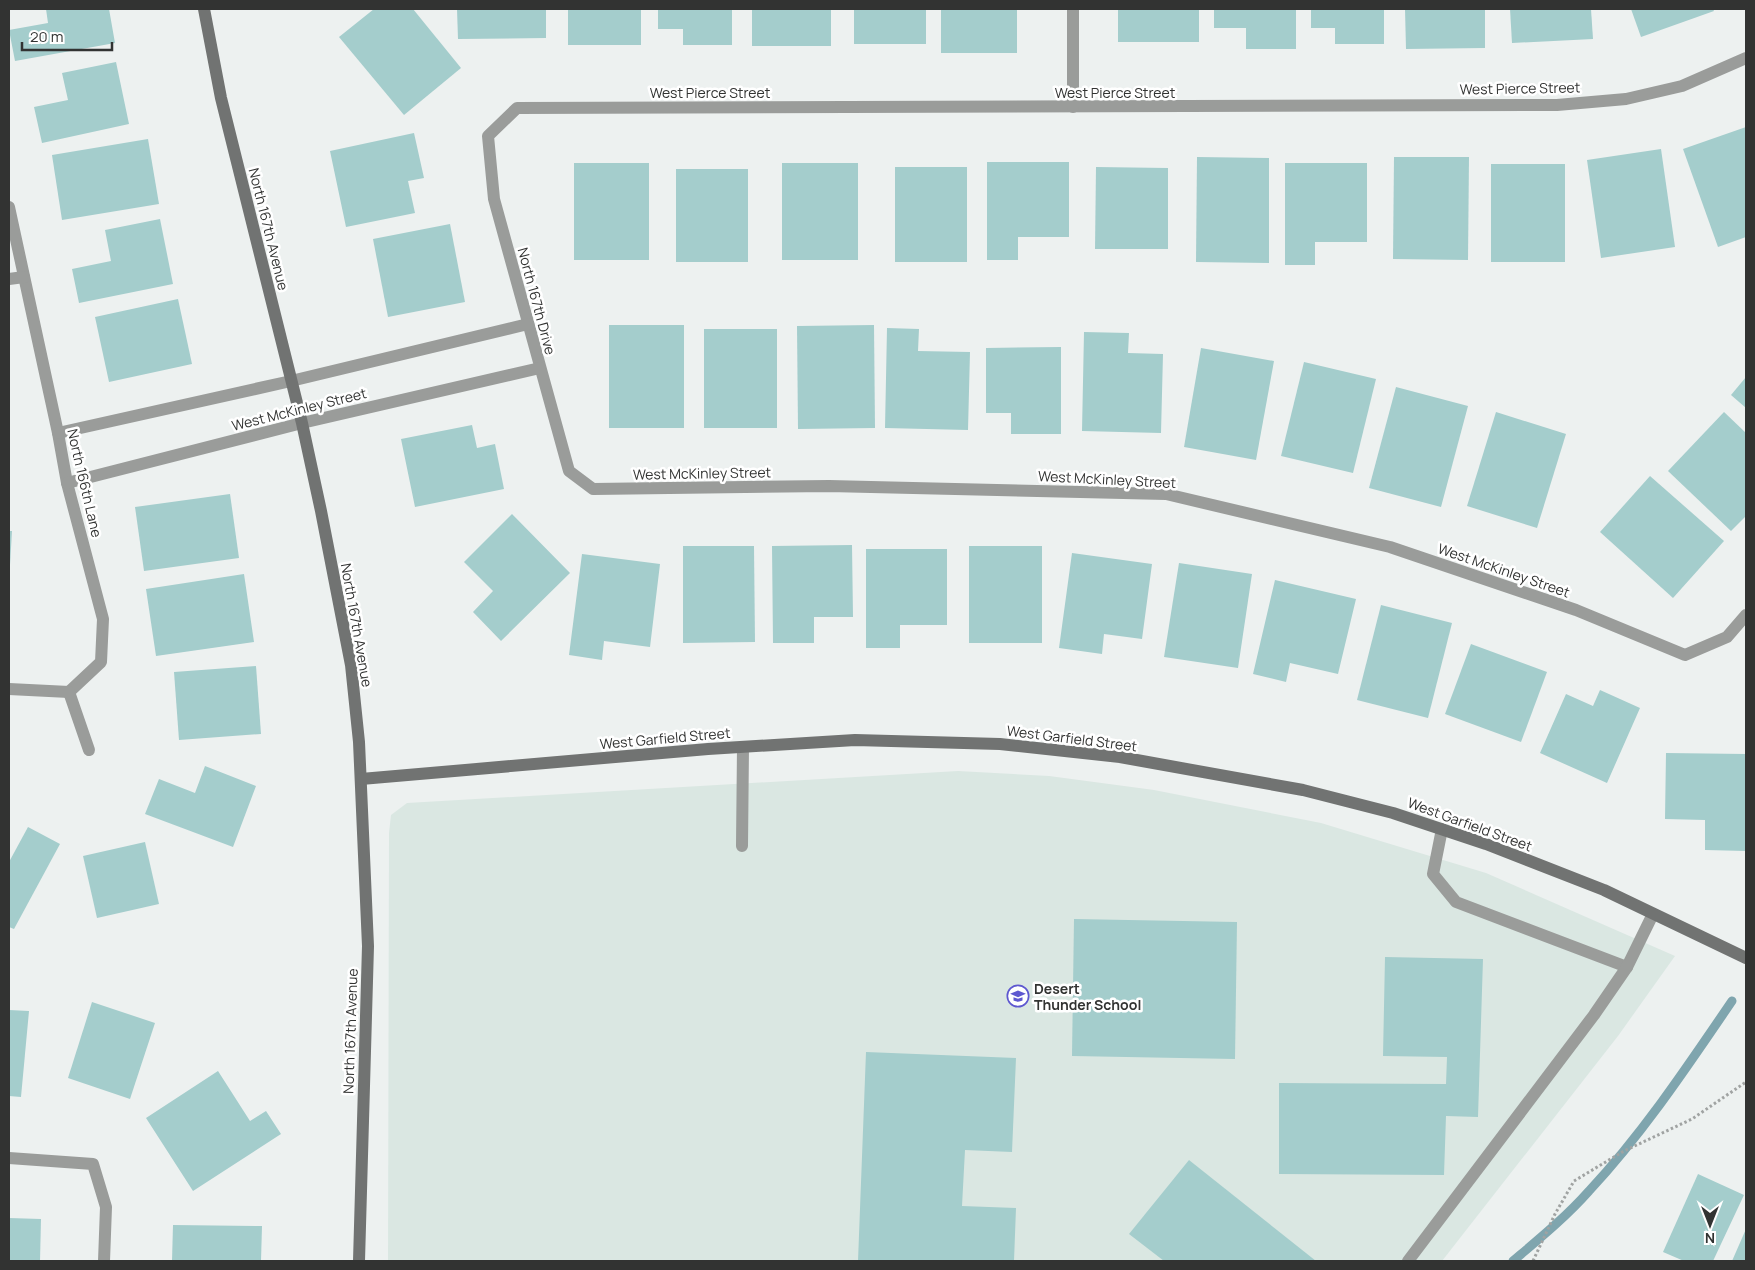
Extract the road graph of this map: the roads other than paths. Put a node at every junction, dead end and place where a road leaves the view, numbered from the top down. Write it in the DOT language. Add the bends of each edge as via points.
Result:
graph roads {
  1 [pos="204,9"];
  2 [pos="1073,9"];
  3 [pos="1746,58"];
  4 [pos="1073,107"];
  5 [pos="488,136"];
  6 [pos="9,207"];
  7 [pos="24,278"];
  8 [pos="9,279"];
  9 [pos="528,324"];
  10 [pos="540,368"];
  11 [pos="291,381"];
  12 [pos="302,423"];
  13 [pos="58,434"];
  14 [pos="569,471"];
  15 [pos="67,483"];
  16 [pos="1746,615"];
  17 [pos="9,689"];
  18 [pos="69,692"];
  19 [pos="743,747"];
  20 [pos="89,750"];
  21 [pos="361,779"];
  22 [pos="1442,830"];
  23 [pos="742,846"];
  24 [pos="1652,914"];
  25 [pos="1746,958"];
  26 [pos="1627,967"];
  27 [pos="9,1158"];
  28 [pos="104,1261"];
  29 [pos="359,1261"];
  30 [pos="1408,1261"];
  1 -- 11 [label="street, North 167th Avenue" via="221,98"];
  2 -- 4 [label="street"];
  3 -- 4 [label="street, West Pierce Street" via="1682,86 1626,99 1557,104"];
  4 -- 5 [label="street, West Pierce Street" via="517,108"];
  5 -- 9 [label="street, North 167th Drive" via="494,199"];
  6 -- 7 [label="street, North 166th Lane"];
  7 -- 8 [label="street"];
  7 -- 13 [label="street, North 166th Lane"];
  9 -- 10 [label="street, North 167th Drive"];
  9 -- 11 [label="street, West McKinley Street"];
  10 -- 12 [label="street, West McKinley Street"];
  10 -- 14 [label="street, North 167th Drive"];
  11 -- 12 [label="street, North 167th Avenue"];
  11 -- 13 [label="street, West McKinley Street"];
  12 -- 15 [label="street, West McKinley Street"];
  12 -- 21 [label="street, North 167th Avenue" via="351,664"];
  13 -- 15 [label="street, North 166th Lane"];
  14 -- 16 [label="street, West McKinley Street" via="592,489 829,486 1166,494 1390,547 1576,610 1685,655 1727,637"];
  15 -- 18 [label="street, North 166th Lane" via="103,619 101,662"];
  17 -- 18 [label="street"];
  18 -- 20 [label="street"];
  19 -- 21 [label="street, West Garfield Street"];
  19 -- 22 [label="street, West Garfield Street" via="855,740 1000,744 1120,757 1303,790 1393,813"];
  19 -- 23 [label="street"];
  21 -- 29 [label="street, North 167th Avenue" via="368,946"];
  22 -- 24 [label="street, West Garfield Street" via="1604,890"];
  22 -- 26 [label="street" via="1434,874 1456,902"];
  24 -- 25 [label="street, West Garfield Street"];
  24 -- 26 [label="street"];
  26 -- 30 [label="street"];
  27 -- 28 [label="street" via="93,1164 106,1207"];
}
